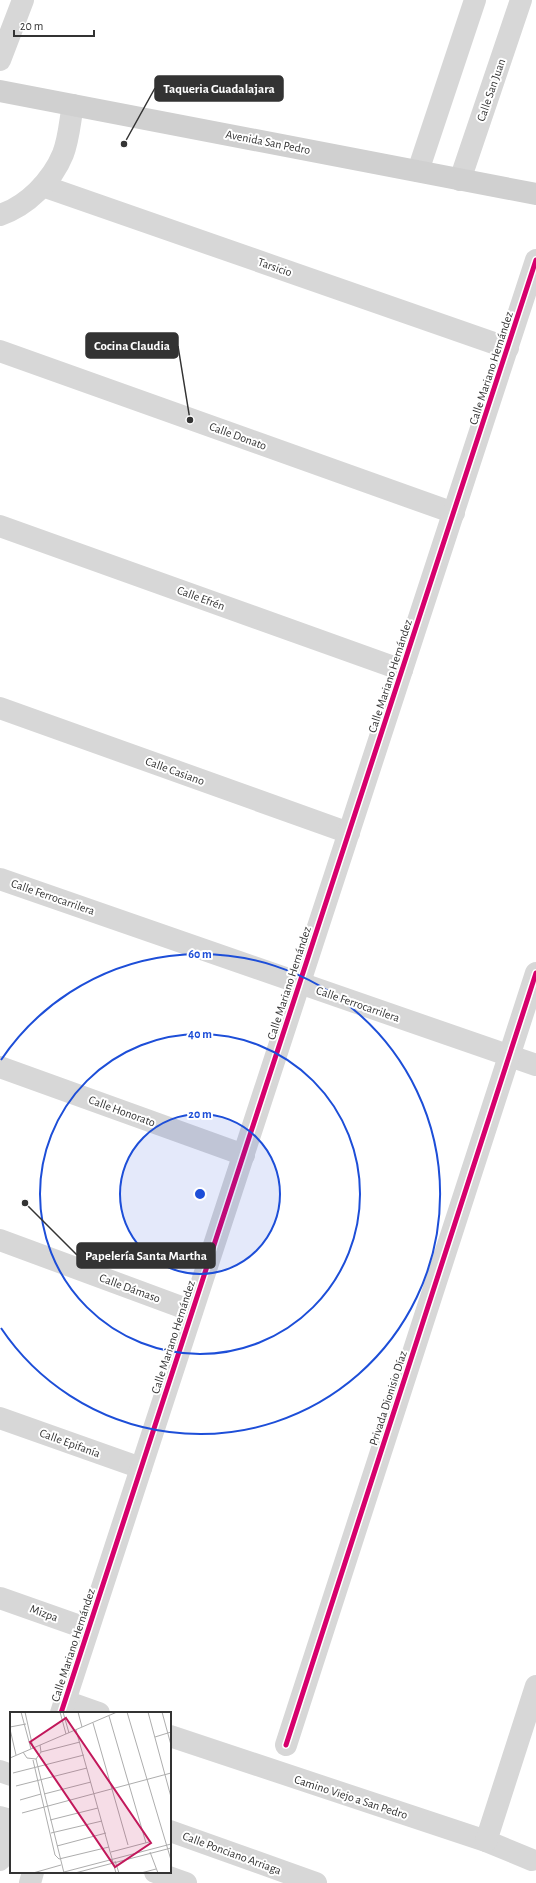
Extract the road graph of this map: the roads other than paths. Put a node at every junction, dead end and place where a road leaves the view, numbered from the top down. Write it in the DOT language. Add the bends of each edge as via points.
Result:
graph roads {
  1 [pos="23,0"];
  2 [pos="475,0"];
  3 [pos="521,0"];
  4 [pos="0,60"];
  5 [pos="0,91"];
  6 [pos="73,105"];
  7 [pos="418,171"];
  8 [pos="460,180"];
  9 [pos="43,186"];
  10 [pos="536,194"];
  11 [pos="0,215"];
  12 [pos="536,260"];
  13 [pos="508,348"];
  14 [pos="0,351"];
  15 [pos="454,512"];
  16 [pos="0,526"];
  17 [pos="402,670"];
  18 [pos="0,708"];
  19 [pos="349,833"];
  20 [pos="0,879"];
  21 [pos="536,973"];
  22 [pos="300,984"];
  23 [pos="509,1057"];
  24 [pos="536,1065"];
  25 [pos="0,1067"];
  26 [pos="244,1155"];
  27 [pos="0,1240"];
  28 [pos="192,1311"];
  29 [pos="0,1418"];
  30 [pos="141,1468"];
  31 [pos="0,1598"];
  32 [pos="88,1629"];
  33 [pos="536,1686"];
  34 [pos="63,1707"];
  35 [pos="93,1712"];
  36 [pos="171,1736"];
  37 [pos="286,1745"];
  38 [pos="0,1771"];
  39 [pos="10,1775"];
  40 [pos="0,1816"];
  41 [pos="10,1820"];
  42 [pos="171,1831"];
  43 [pos="10,1833"];
  44 [pos="486,1841"];
  45 [pos="0,1860"];
  46 [pos="532,1860"];
  47 [pos="33,1873"];
  48 [pos="158,1873"];
  49 [pos="30,1883"];
  50 [pos="186,1883"];
  51 [pos="316,1883"];
  1 -- 4 [label="street"];
  2 -- 7 [label="street"];
  3 -- 8 [label="street, Calle San Juan"];
  5 -- 6 [label="main road, Avenida San Pedro"];
  6 -- 7 [label="main road, Avenida San Pedro"];
  6 -- 9 [label="street" via="63,154"];
  7 -- 8 [label="main road, Avenida San Pedro"];
  8 -- 10 [label="main road, Avenida San Pedro"];
  9 -- 11 [label="street" via="14,210"];
  9 -- 13 [label="street, Tarsicio"];
  12 -- 13 [label="street, Calle Mariano Hernández"];
  13 -- 15 [label="street, Calle Mariano Hernández"];
  14 -- 15 [label="street, Calle Donato"];
  15 -- 17 [label="street, Calle Mariano Hernández"];
  16 -- 17 [label="street, Calle Efrén"];
  17 -- 19 [label="street, Calle Mariano Hernández"];
  18 -- 19 [label="street, Calle Casiano"];
  19 -- 22 [label="street, Calle Mariano Hernández"];
  20 -- 22 [label="street, Calle Ferrocarrilera"];
  21 -- 23 [label="street, Privada Dionisio Díaz"];
  22 -- 23 [label="street, Calle Ferrocarrilera"];
  22 -- 26 [label="street, Calle Mariano Hernández"];
  23 -- 24 [label="street, Calle Ferrocarrilera"];
  23 -- 37 [label="street, Privada Dionisio Díaz"];
  25 -- 26 [label="street, Calle Honorato"];
  26 -- 28 [label="street, Calle Mariano Hernández"];
  27 -- 28 [label="street, Calle Dámaso"];
  28 -- 30 [label="street, Calle Mariano Hernández"];
  29 -- 30 [label="street, Calle Epifanía"];
  30 -- 32 [label="street, Calle Mariano Hernández"];
  31 -- 32 [label="street, Mizpa"];
  32 -- 34 [label="street, Calle Mariano Hernández"];
  33 -- 44 [label="street"];
  34 -- 35 [label="street"];
  36 -- 44 [label="street, Camino Viejo a San Pedro"];
  38 -- 39 [label="street"];
  40 -- 41 [label="street"];
  42 -- 51 [label="street, Calle Ponciano Arriaga"];
  43 -- 45 [label="street"];
  44 -- 46 [label="street, Camino Viejo a San Pedro"];
  47 -- 49 [label="street"];
  48 -- 50 [label="street"];
}
